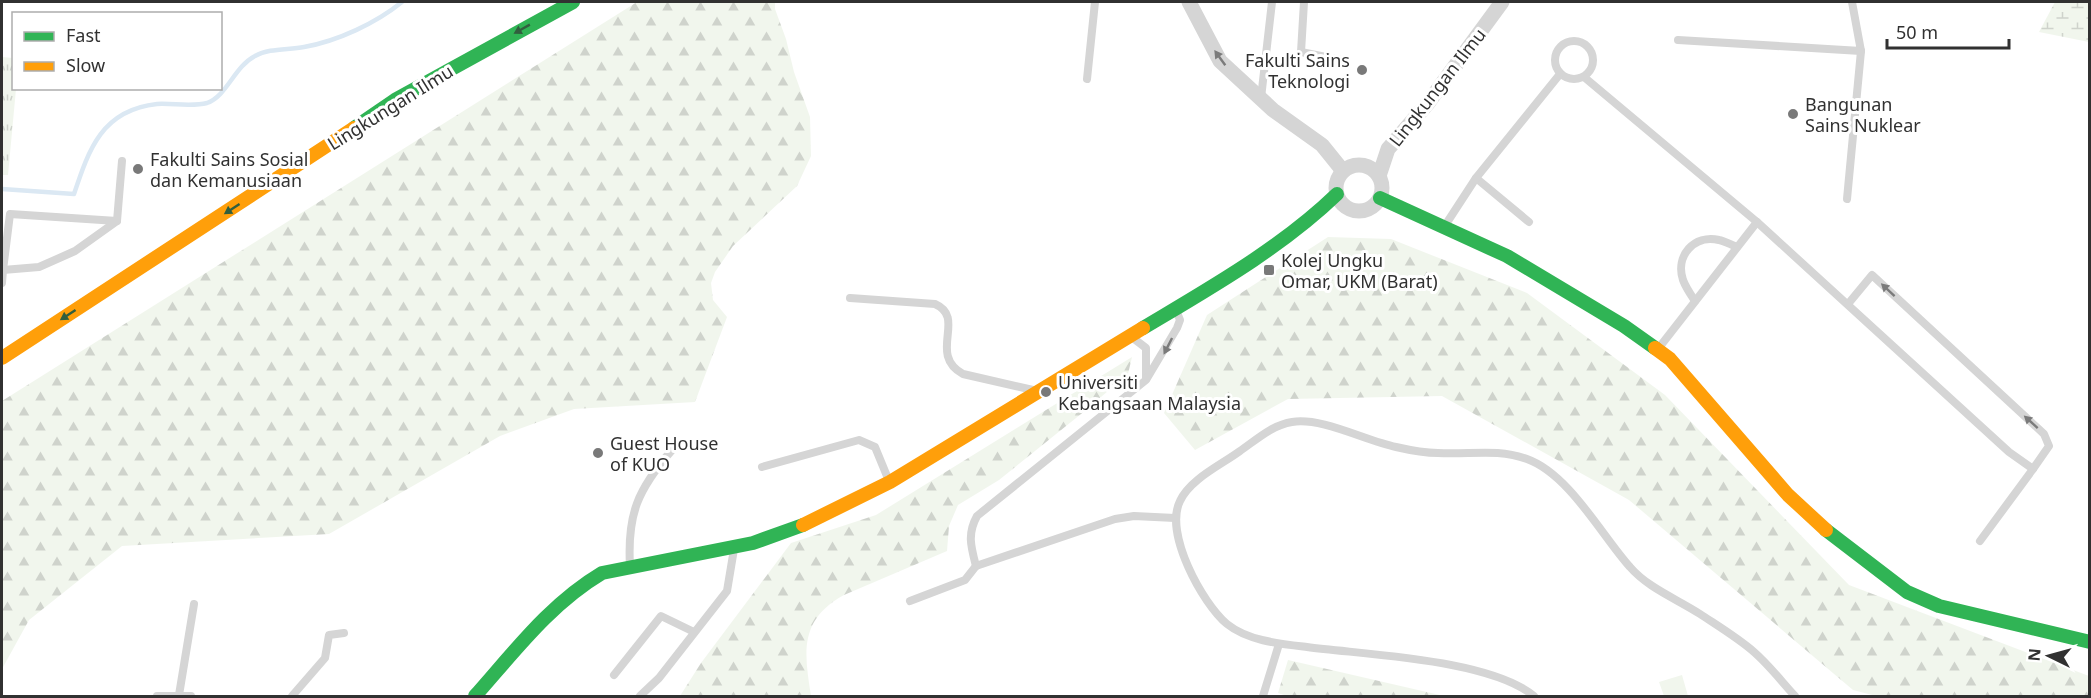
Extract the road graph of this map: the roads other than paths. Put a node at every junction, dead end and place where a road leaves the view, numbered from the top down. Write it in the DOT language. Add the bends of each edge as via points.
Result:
graph roads {
  1 [pos="573,2"];
  2 [pos="1095,2"];
  3 [pos="1189,2"];
  4 [pos="1272,2"];
  5 [pos="1304,2"];
  6 [pos="1502,2"];
  7 [pos="1852,2"];
  8 [pos="1678,40"];
  9 [pos="1861,51"];
  10 [pos="1346,61"];
  11 [pos="1560,74"];
  12 [pos="1584,77"];
  13 [pos="1087,79"];
  14 [pos="1261,99"];
  15 [pos="122,161"];
  16 [pos="1343,171"];
  17 [pos="1379,176"];
  18 [pos="1476,178"];
  19 [pos="1337,194"];
  20 [pos="1380,198"];
  21 [pos="1847,199"];
  22 [pos="117,221"];
  23 [pos="1530,222"];
  24 [pos="1757,222"];
  25 [pos="1445,226"];
  26 [pos="1737,247"];
  27 [pos="3,270"];
  28 [pos="2,283"];
  29 [pos="850,298"];
  30 [pos="1695,302"];
  31 [pos="1848,304"];
  32 [pos="1175,309"];
  33 [pos="1131,336"];
  34 [pos="1657,350"];
  35 [pos="2,358"];
  36 [pos="1146,380"];
  37 [pos="1040,392"];
  38 [pos="672,450"];
  39 [pos="762,467"];
  40 [pos="2033,469"];
  41 [pos="890,482"];
  42 [pos="1175,518"];
  43 [pos="1980,541"];
  44 [pos="735,548"];
  45 [pos="976,566"];
  46 [pos="631,568"];
  47 [pos="910,602"];
  48 [pos="194,604"];
  49 [pos="694,632"];
  50 [pos="344,633"];
  51 [pos="2090,642"];
  52 [pos="1279,644"];
  53 [pos="614,675"];
  54 [pos="178,695"];
  55 [pos="157,696"];
  56 [pos="191,696"];
  57 [pos="292,696"];
  58 [pos="475,696"];
  59 [pos="640,696"];
  60 [pos="1263,696"];
  61 [pos="1534,696"];
  62 [pos="1795,696"];
  1 -- 35 [label="street, Lingkungan Ilmu, one-way" via="395,100"];
  2 -- 13 [label="lane"];
  14 -- 3 [label="street, one-way" via="1220,61"];
  4 -- 14 [label="lane"];
  5 -- 10 [label="lane" via="1301,52"];
  6 -- 17 [label="street, Lingkungan Ilmu" via="1428,103 1388,149"];
  7 -- 9 [label="lane"];
  8 -- 9 [label="lane"];
  9 -- 21 [label="lane"];
  11 -- 12 [label="lane" via="1571,80"];
  11 -- 12 [label="lane" via="1555,63 1557,50 1567,42 1580,42 1590,49 1593,62"];
  11 -- 18 [label="lane"];
  12 -- 24 [label="lane"];
  14 -- 16 [label="street" via="1322,145"];
  15 -- 22 [label="lane"];
  16 -- 17 [label="street" via="1363,165"];
  16 -- 19 [label="street" via="1337,182"];
  17 -- 20 [label="street"];
  18 -- 23 [label="lane"];
  18 -- 25 [label="lane"];
  19 -- 20 [label="street" via="1346,207 1361,211"];
  19 -- 32 [label="street" via="1314,216 1261,254"];
  20 -- 25 [label="street"];
  22 -- 27 [label="lane" via="75,251 39,267"];
  22 -- 27 [label="lane" via="10,214"];
  24 -- 26 [label="lane"];
  24 -- 31 [label="lane"];
  25 -- 34 [label="street" via="1517,261"];
  26 -- 30 [label="lane"];
  26 -- 30 [label="lane" via="1706,239 1692,244 1685,252 1683,281"];
  27 -- 28 [label="lane"];
  29 -- 37 [label="lane" via="935,304 948,315 947,360 954,369"];
  30 -- 34 [label="lane"];
  31 -- 40 [label="lane"];
  40 -- 31 [label="lane, one-way" via="2049,446 2044,434 1872,275"];
  32 -- 33 [label="street"];
  32 -- 36 [label="lane, one-way" via="1177,328"];
  33 -- 36 [label="lane" via="1146,348"];
  33 -- 37 [label="street"];
  34 -- 51 [label="street" via="1788,495 1878,573 1939,606"];
  36 -- 45 [label="lane" via="977,516 969,540"];
  37 -- 41 [label="street"];
  38 -- 46 [label="lane" via="653,471 638,497 629,533"];
  39 -- 41 [label="lane" via="859,440 875,447"];
  40 -- 43 [label="lane"];
  41 -- 44 [label="street" via="819,519"];
  42 -- 45 [label="lane" via="1115,519"];
  42 -- 52 [label="lane" via="1187,567 1203,598 1227,625"];
  42 -- 62 [label="lane" via="1180,500 1198,480 1288,422 1305,421 1438,454 1477,451 1530,460 1551,474 1597,522 1630,568 1756,654"];
  44 -- 46 [label="street"];
  44 -- 49 [label="lane" via="730,586"];
  45 -- 47 [label="lane" via="965,580"];
  46 -- 58 [label="street" via="602,573 562,598"];
  48 -- 54 [label="lane"];
  49 -- 53 [label="lane" via="661,616"];
  49 -- 59 [label="lane"];
  50 -- 57 [label="lane" via="329,635 325,658"];
  52 -- 60 [label="lane"];
  52 -- 61 [label="lane" via="1467,668 1520,685"];
  54 -- 55 [label="lane"];
  54 -- 56 [label="lane"];
}
